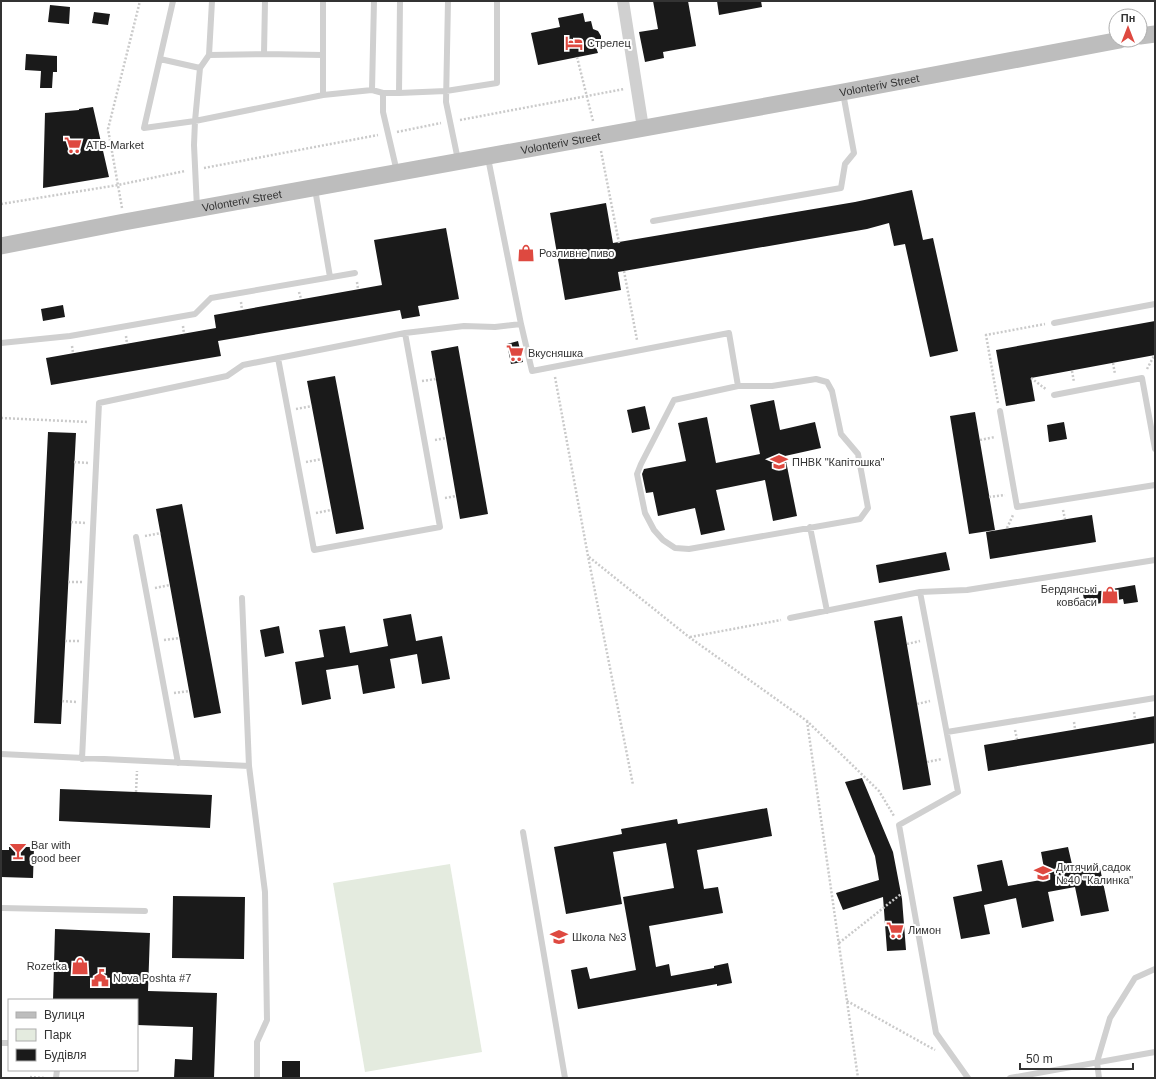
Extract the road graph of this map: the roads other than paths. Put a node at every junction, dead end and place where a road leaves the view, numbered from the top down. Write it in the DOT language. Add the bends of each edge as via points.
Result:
graph roads {
  1 [pos="173,1"];
  2 [pos="212,1"];
  3 [pos="265,1"];
  4 [pos="323,1"];
  5 [pos="374,1"];
  6 [pos="400,1"];
  7 [pos="448,1"];
  8 [pos="497,1"];
  9 [pos="622,1"];
  10 [pos="1108,42"];
  11 [pos="264,54"];
  12 [pos="209,55"];
  13 [pos="323,55"];
  14 [pos="160,59"];
  15 [pos="200,68"];
  16 [pos="372,90"];
  17 [pos="446,91"];
  18 [pos="399,92"];
  19 [pos="843,92"];
  20 [pos="383,93"];
  21 [pos="323,95"];
  22 [pos="195,121"];
  23 [pos="643,128"];
  24 [pos="488,156"];
  25 [pos="459,162"];
  26 [pos="397,173"];
  27 [pos="314,188"];
  28 [pos="197,209"];
  29 [pos="653,221"];
  30 [pos="1,246"];
  31 [pos="356,273"];
  32 [pos="330,277"];
  33 [pos="1155,304"];
  34 [pos="1054,323"];
  35 [pos="521,324"];
  36 [pos="405,333"];
  37 [pos="1,343"];
  38 [pos="278,358"];
  39 [pos="738,386"];
  40 [pos="1054,396"];
  41 [pos="1000,411"];
  42 [pos="1155,449"];
  43 [pos="1155,485"];
  44 [pos="810,527"];
  45 [pos="136,537"];
  46 [pos="1155,560"];
  47 [pos="920,592"];
  48 [pos="242,598"];
  49 [pos="827,611"];
  50 [pos="790,618"];
  51 [pos="1155,698"];
  52 [pos="947,732"];
  53 [pos="1,754"];
  54 [pos="82,759"];
  55 [pos="178,763"];
  56 [pos="249,766"];
  57 [pos="523,832"];
  58 [pos="1,908"];
  59 [pos="145,911"];
  60 [pos="1155,969"];
  61 [pos="1155,1052"];
  62 [pos="1097,1062"];
  63 [pos="257,1078"];
  64 [pos="565,1078"];
  65 [pos="968,1078"];
  66 [pos="1010,1078"];
  67 [pos="1099,1078"];
  1 -- 14 [label="lane"];
  2 -- 12 [label="lane"];
  3 -- 11 [label="lane"];
  4 -- 13 [label="lane"];
  5 -- 16 [label="lane"];
  6 -- 18 [label="lane"];
  7 -- 17 [label="lane"];
  8 -- 17 [label="lane" via="497,83"];
  9 -- 23 [label="street"];
  10 -- 19 [label="street, Volonteriv Street"];
  11 -- 12 [label="lane"];
  11 -- 13 [label="lane"];
  12 -- 15 [label="lane"];
  13 -- 21 [label="lane"];
  14 -- 15 [label="lane"];
  14 -- 22 [label="lane" via="144,128"];
  15 -- 22 [label="lane"];
  16 -- 20 [label="lane"];
  16 -- 21 [label="lane"];
  17 -- 18 [label="lane"];
  17 -- 25 [label="lane"];
  18 -- 20 [label="lane"];
  19 -- 23 [label="street, Volonteriv Street"];
  19 -- 29 [label="lane" via="854,153 845,164 841,188"];
  20 -- 26 [label="lane" via="383,112"];
  21 -- 22 [label="lane"];
  22 -- 28 [label="lane"];
  23 -- 24 [label="street, Volonteriv Street"];
  24 -- 25 [label="street, Volonteriv Street"];
  24 -- 35 [label="lane"];
  25 -- 26 [label="street, Volonteriv Street"];
  26 -- 27 [label="street, Volonteriv Street"];
  27 -- 28 [label="street, Volonteriv Street"];
  27 -- 32 [label="lane"];
  28 -- 30 [label="street, Volonteriv Street"];
  31 -- 32 [label="lane"];
  32 -- 37 [label="lane" via="211,298 195,314 70,336"];
  33 -- 34 [label="lane"];
  35 -- 36 [label="lane" via="495,327 464,326"];
  35 -- 39 [label="lane" via="532,371 728,333"];
  36 -- 38 [label="lane"];
  36 -- 38 [label="lane" via="440,527 314,550"];
  38 -- 54 [label="lane" via="243,365 227,376 99,403"];
  39 -- 44 [label="lane" via="772,386 816,379 827,382 832,391 841,434 858,454 868,508 860,519"];
  39 -- 44 [label="lane" via="674,400 637,474 645,513 663,540 675,548 689,549"];
  40 -- 42 [label="lane" via="1142,378"];
  41 -- 43 [label="lane" via="1017,507"];
  44 -- 49 [label="lane"];
  45 -- 55 [label="lane"];
  46 -- 47 [label="lane" via="967,590"];
  47 -- 49 [label="lane"];
  47 -- 52 [label="lane"];
  48 -- 56 [label="lane"];
  49 -- 50 [label="lane"];
  51 -- 52 [label="lane"];
  52 -- 65 [label="lane" via="958,792 899,825 936,1033"];
  53 -- 54 [label="lane"];
  54 -- 55 [label="lane"];
  55 -- 56 [label="lane"];
  56 -- 63 [label="lane" via="265,892 267,1020 257,1042"];
  57 -- 64 [label="lane"];
  58 -- 59 [label="lane"];
  60 -- 62 [label="lane" via="1135,978 1110,1018"];
  61 -- 62 [label="lane"];
  62 -- 66 [label="lane"];
  62 -- 67 [label="lane"];
}
